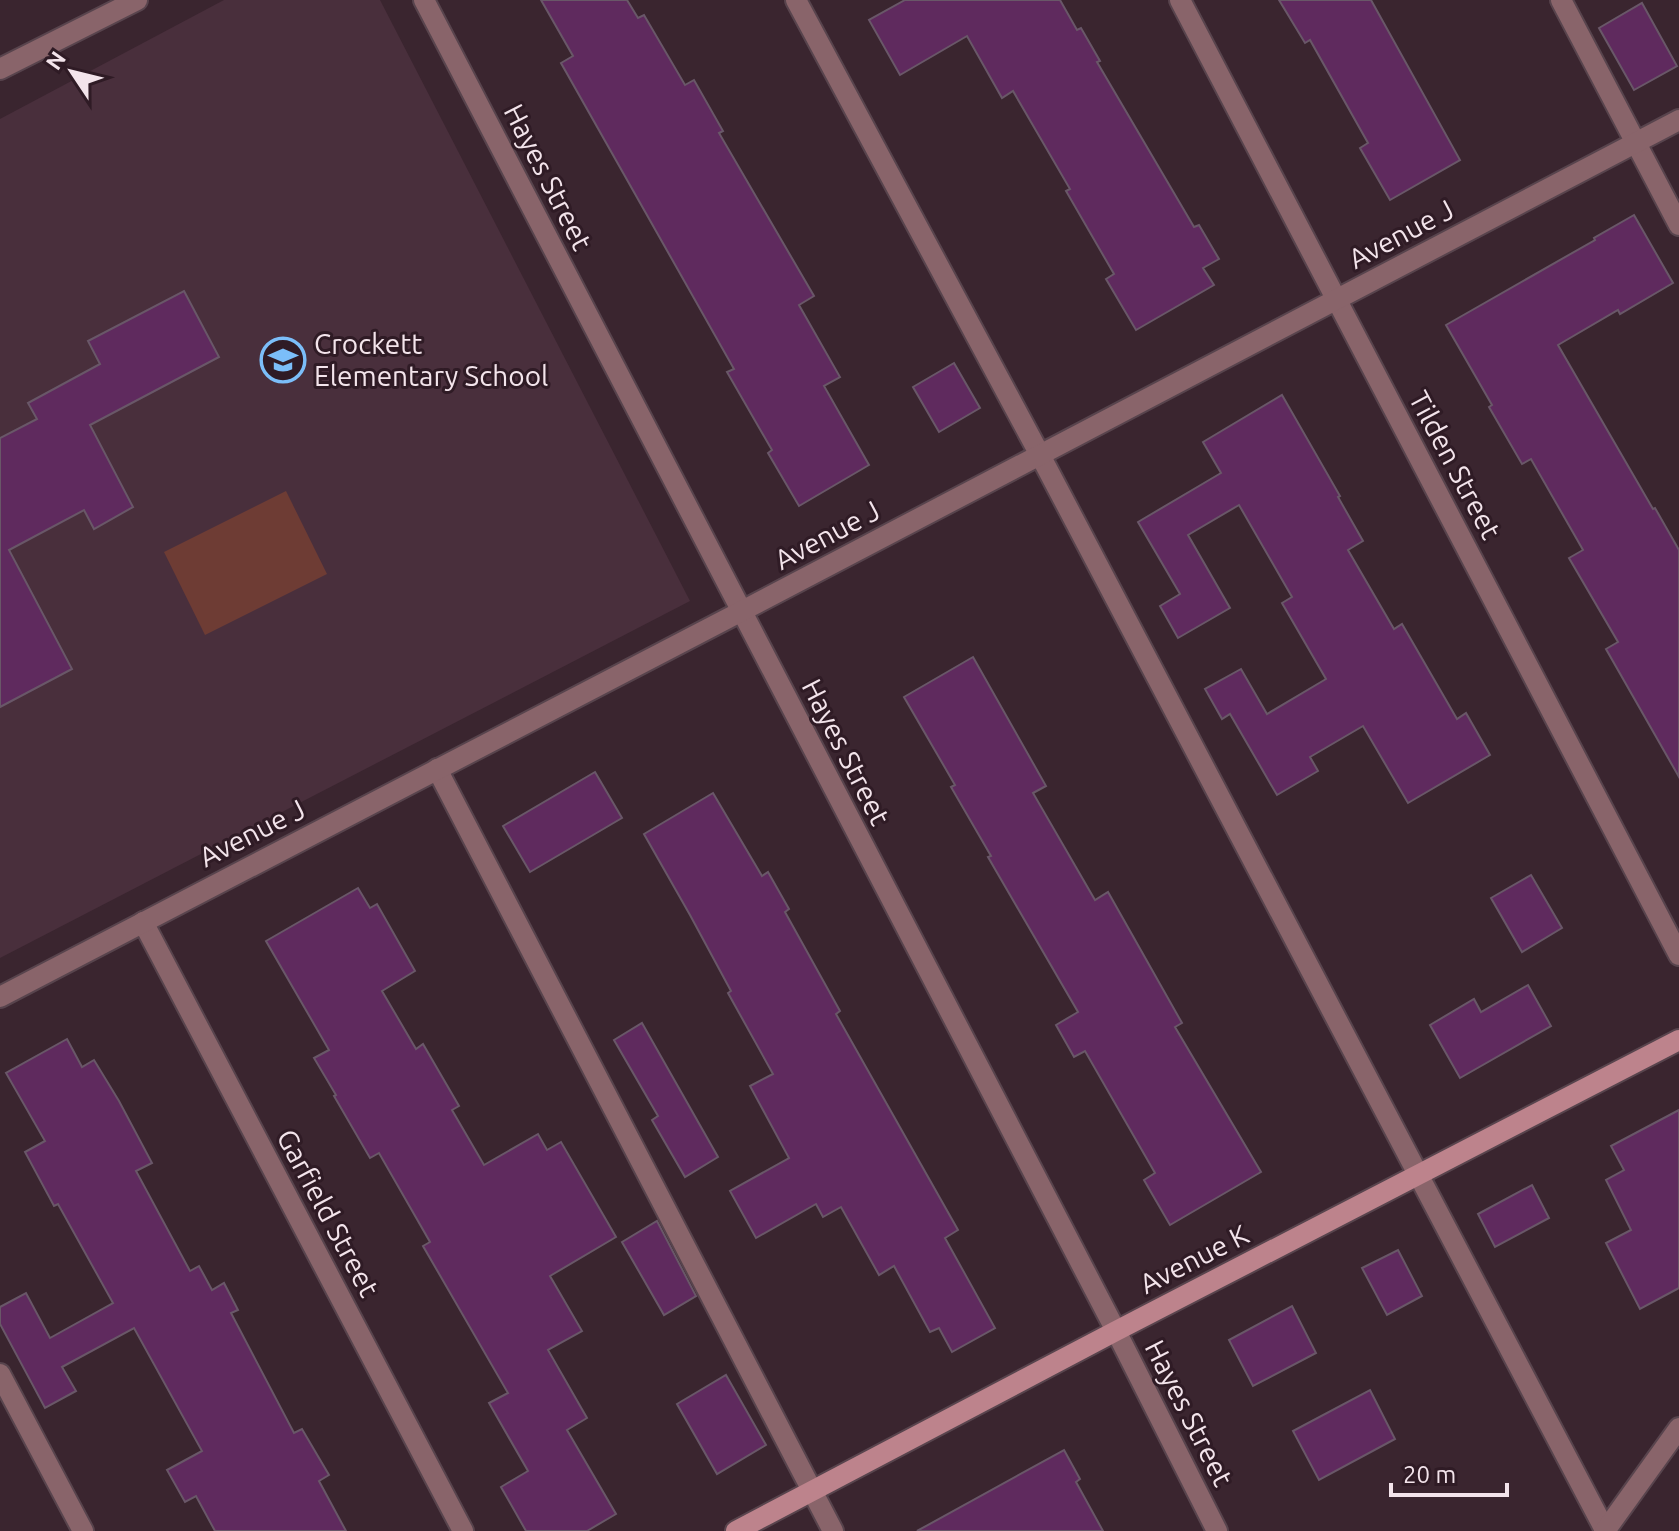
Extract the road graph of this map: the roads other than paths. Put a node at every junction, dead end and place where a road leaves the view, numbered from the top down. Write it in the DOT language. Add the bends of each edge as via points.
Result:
graph roads {
  1 [pos="137,0"];
  2 [pos="424,0"];
  3 [pos="796,0"];
  4 [pos="1180,0"];
  5 [pos="1561,0"];
  6 [pos="0,69"];
  7 [pos="1679,120"];
  8 [pos="1635,143"];
  9 [pos="1679,225"];
  10 [pos="1337,299"];
  11 [pos="1040,455"];
  12 [pos="742,611"];
  13 [pos="437,769"];
  14 [pos="143,922"];
  15 [pos="1679,955"];
  16 [pos="0,997"];
  17 [pos="1679,1040"];
  18 [pos="1418,1174"];
  19 [pos="1116,1331"];
  20 [pos="0,1374"];
  21 [pos="1679,1428"];
  22 [pos="812,1491"];
  23 [pos="83,1531"];
  24 [pos="463,1531"];
  25 [pos="736,1531"];
  26 [pos="833,1531"];
  27 [pos="1217,1531"];
  28 [pos="1605,1531"];
  1 -- 6 [label="street"];
  2 -- 12 [label="street, Hayes Street"];
  3 -- 11 [label="street"];
  4 -- 10 [label="street, Tilden Street"];
  5 -- 8 [label="street"];
  7 -- 8 [label="street, Avenue J"];
  8 -- 9 [label="street"];
  8 -- 10 [label="street, Avenue J"];
  10 -- 11 [label="street, Avenue J"];
  10 -- 15 [label="street, Tilden Street"];
  11 -- 12 [label="street, Avenue J"];
  11 -- 18 [label="street"];
  12 -- 13 [label="street, Avenue J"];
  12 -- 19 [label="street, Hayes Street"];
  13 -- 14 [label="street, Avenue J"];
  13 -- 22 [label="street"];
  14 -- 16 [label="street, Avenue J"];
  14 -- 24 [label="street, Garfield Street"];
  17 -- 18 [label="street, Avenue K"];
  18 -- 19 [label="street, Avenue K"];
  18 -- 28 [label="street"];
  19 -- 22 [label="street, Avenue K"];
  19 -- 27 [label="street, Hayes Street"];
  20 -- 23 [label="street"];
  21 -- 28 [label="street"];
  22 -- 25 [label="street, Avenue K"];
  22 -- 26 [label="street"];
}
